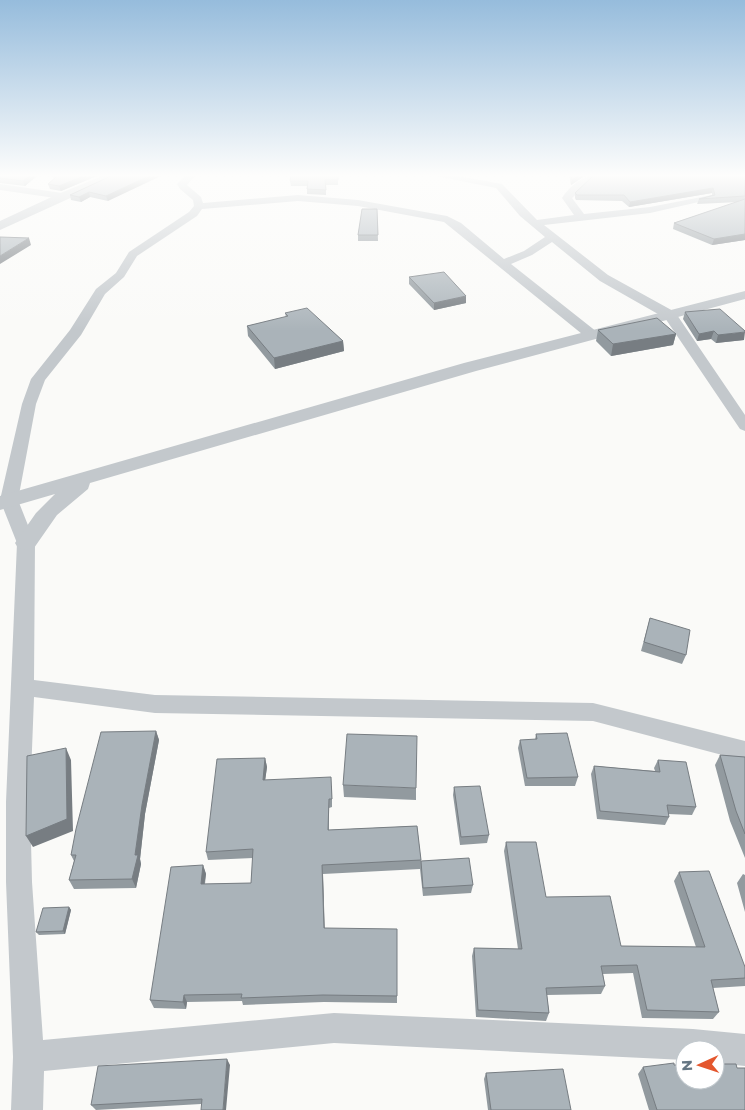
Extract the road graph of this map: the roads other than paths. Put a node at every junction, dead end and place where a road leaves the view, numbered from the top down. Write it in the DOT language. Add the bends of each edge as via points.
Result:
graph roads {
  1 [pos="174,227"];
  2 [pos="460,227"];
  3 [pos="540,227"];
  4 [pos="552,237"];
  5 [pos="502,264"];
  6 [pos="745,295"];
  7 [pos="670,315"];
  8 [pos="592,334"];
  9 [pos="745,426"];
  10 [pos="97,475"];
  11 [pos="4,501"];
  12 [pos="26,543"];
  13 [pos="23,687"];
  14 [pos="745,751"];
  15 [pos="745,1050"];
  16 [pos="29,1058"];
  17 [pos="27,1110"];
  1 -- 11 [label="street" via="133,254 120,275 100,292 76,332 38,379"];
  2 -- 5 [label="street"];
  3 -- 4 [label="street"];
  4 -- 5 [label="street" via="517,260"];
  4 -- 7 [label="street" via="604,278"];
  5 -- 8 [label="street"];
  6 -- 7 [label="street"];
  7 -- 8 [label="street"];
  7 -- 9 [label="street"];
  8 -- 10 [label="street"];
  10 -- 11 [label="street"];
  10 -- 12 [label="street" via="56,503 38,521"];
  11 -- 12 [label="street"];
  12 -- 13 [label="street"];
  13 -- 14 [label="street" via="155,704 593,712"];
  13 -- 16 [label="street" via="19,882"];
  15 -- 16 [label="street" via="693,1044 334,1028"];
  16 -- 17 [label="street"];
}
